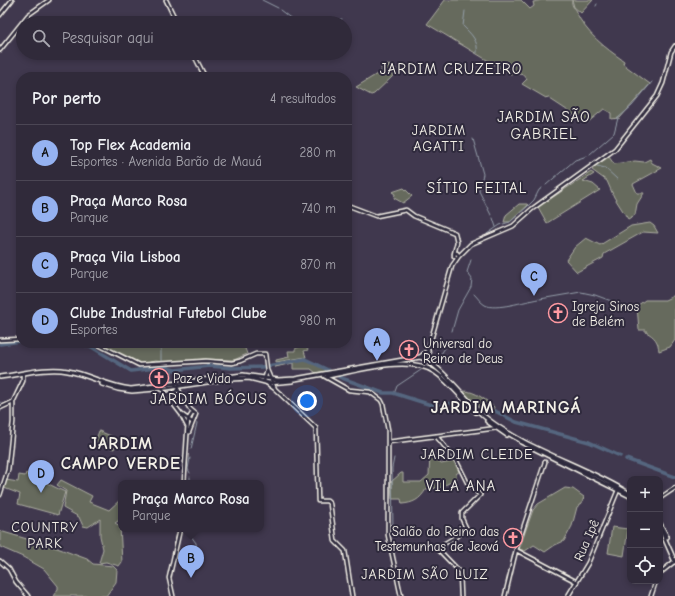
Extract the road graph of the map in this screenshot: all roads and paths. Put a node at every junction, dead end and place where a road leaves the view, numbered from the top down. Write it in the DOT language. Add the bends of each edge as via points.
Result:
graph roads {
  1 [pos="12,0"];
  2 [pos="50,0"];
  3 [pos="166,0"];
  4 [pos="0,15"];
  5 [pos="27,16"];
  6 [pos="174,16"];
  7 [pos="16,30"];
  8 [pos="675,46"];
  9 [pos="0,50"];
  10 [pos="197,60"];
  11 [pos="203,72"];
  12 [pos="352,207"];
  13 [pos="455,254"];
  14 [pos="458,257"];
  15 [pos="452,266"];
  16 [pos="16,338"];
  17 [pos="0,340"];
  18 [pos="105,348"];
  19 [pos="428,350"];
  20 [pos="419,358"];
  21 [pos="431,362"];
  22 [pos="417,364"];
  23 [pos="266,365"];
  24 [pos="426,367"];
  25 [pos="24,375"];
  26 [pos="332,375"];
  27 [pos="324,376"];
  28 [pos="0,377"];
  29 [pos="264,378"];
  30 [pos="271,381"];
  31 [pos="264,382"];
  32 [pos="333,382"];
  33 [pos="169,385"];
  34 [pos="176,387"];
  35 [pos="162,389"];
  36 [pos="275,390"];
  37 [pos="164,394"];
  38 [pos="183,398"];
  39 [pos="13,402"];
  40 [pos="172,403"];
  41 [pos="9,404"];
  42 [pos="1,408"];
  43 [pos="12,408"];
  44 [pos="195,413"];
  45 [pos="181,414"];
  46 [pos="188,420"];
  47 [pos="192,422"];
  48 [pos="497,428"];
  49 [pos="188,431"];
  50 [pos="188,435"];
  51 [pos="436,436"];
  52 [pos="388,442"];
  53 [pos="545,462"];
  54 [pos="184,480"];
  55 [pos="675,488"];
  56 [pos="618,490"];
  57 [pos="627,493"];
  58 [pos="627,493"];
  59 [pos="0,495"];
  60 [pos="663,496"];
  61 [pos="663,531"];
  62 [pos="179,532"];
  63 [pos="663,535"];
  64 [pos="516,550"];
  65 [pos="675,558"];
  66 [pos="0,560"];
  67 [pos="675,561"];
  68 [pos="663,571"];
  69 [pos="577,582"];
  70 [pos="655,584"];
  71 [pos="28,596"];
  72 [pos="173,596"];
  73 [pos="352,596"];
  74 [pos="401,596"];
  75 [pos="461,596"];
  76 [pos="505,596"];
  77 [pos="568,596"];
  78 [pos="651,596"];
  1 -- 4 [label="street"];
  2 -- 5 [label="street"];
  3 -- 6 [label="street"];
  7 -- 9 [label="street"];
  8 -- 14 [label="street" via="657,96 615,149 532,209 513,226 471,244"];
  10 -- 11 [label="street"];
  12 -- 13 [label="street" via="376,216 406,210 414,216 455,232"];
  13 -- 14 [label="street"];
  13 -- 15 [label="street"];
  14 -- 15 [label="street"];
  15 -- 19 [label="street"];
  16 -- 17 [label="street"];
  18 -- 23 [label="street" via="139,365 206,361 232,363 256,354 265,354"];
  19 -- 20 [label="street"];
  19 -- 21 [label="street"];
  20 -- 21 [label="main road"];
  20 -- 22 [label="main road" via="415,361"];
  20 -- 30 [label="main road"];
  21 -- 24 [label="main road" via="430,366"];
  21 -- 57 [label="main road" via="477,410 501,429"];
  22 -- 24 [label="main road"];
  22 -- 26 [label="main road" via="401,363"];
  23 -- 29 [label="street"];
  23 -- 30 [label="street"];
  24 -- 48 [label="main road" via="439,375"];
  25 -- 28 [label="main road"];
  25 -- 33 [label="main road" via="51,370 67,371 125,388"];
  25 -- 35 [label="main road" via="62,372 124,391"];
  25 -- 39 [label="street"];
  26 -- 27 [label="main road"];
  26 -- 32 [label="street"];
  27 -- 30 [label="main road"];
  27 -- 32 [label="street"];
  29 -- 30 [label="main road"];
  29 -- 31 [label="street"];
  29 -- 34 [label="main road" via="243,375"];
  30 -- 31 [label="main road"];
  30 -- 36 [label="street"];
  31 -- 34 [label="main road" via="242,378"];
  31 -- 36 [label="street"];
  32 -- 52 [label="street" via="349,390 370,392 381,400 387,418"];
  33 -- 34 [label="main road"];
  33 -- 35 [label="main road"];
  34 -- 35 [label="main road"];
  34 -- 37 [label="street" via="171,395"];
  34 -- 38 [label="street"];
  35 -- 37 [label="street"];
  36 -- 73 [label="street" via="316,428 318,501 327,501 330,504 334,539 345,551"];
  37 -- 40 [label="street"];
  38 -- 40 [label="street" via="176,398"];
  38 -- 44 [label="street"];
  39 -- 41 [label="street"];
  39 -- 43 [label="street"];
  40 -- 45 [label="street"];
  41 -- 42 [label="street"];
  41 -- 43 [label="street"];
  43 -- 59 [label="street" via="8,468"];
  44 -- 46 [label="street"];
  44 -- 47 [label="street"];
  45 -- 46 [label="street"];
  45 -- 49 [label="street"];
  46 -- 47 [label="street"];
  46 -- 49 [label="street"];
  47 -- 50 [label="street"];
  48 -- 51 [label="street"];
  48 -- 56 [label="main road"];
  49 -- 50 [label="street"];
  50 -- 54 [label="street"];
  51 -- 52 [label="street"];
  51 -- 75 [label="street" via="456,460 467,482 480,495 462,513 467,530 437,548 460,572"];
  52 -- 74 [label="street" via="388,534"];
  53 -- 64 [label="street"];
  55 -- 60 [label="street"];
  56 -- 58 [label="main road"];
  56 -- 69 [label="street, Rua Ipê" via="588,563"];
  61 -- 65 [label="main road"];
  62 -- 72 [label="street" via="169,578"];
  63 -- 67 [label="main road"];
  64 -- 69 [label="street"];
  64 -- 76 [label="street"];
  66 -- 71 [label="street"];
  67 -- 68 [label="street"];
  69 -- 77 [label="street, Rua Ipê"];
  70 -- 78 [label="street"];
}
